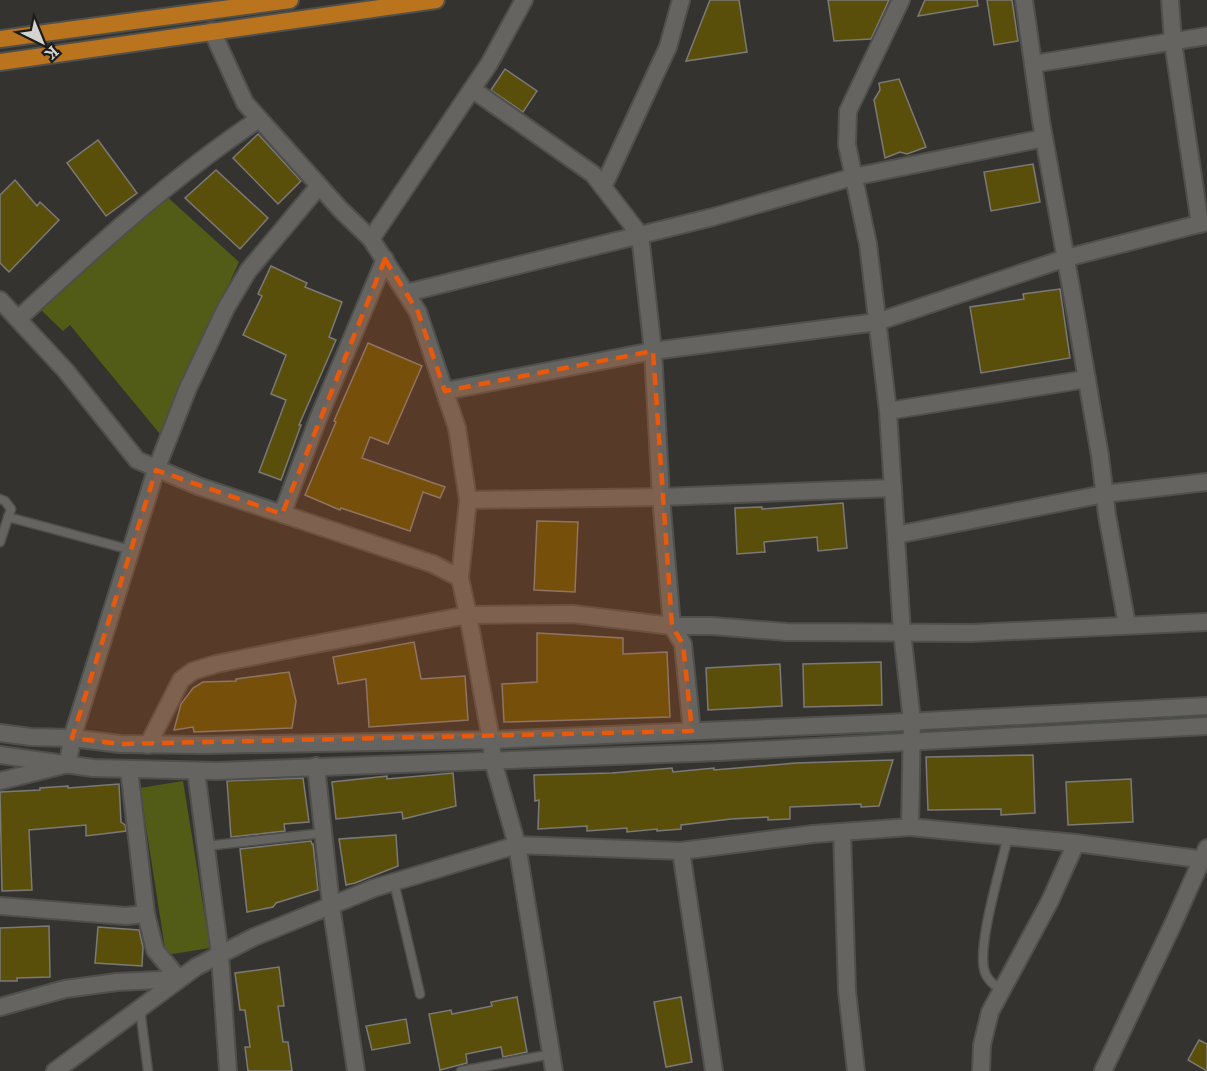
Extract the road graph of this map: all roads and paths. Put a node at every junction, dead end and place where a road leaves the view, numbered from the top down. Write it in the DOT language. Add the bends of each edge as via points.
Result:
graph roads {
  1 [pos="290,0"];
  2 [pos="436,0"];
  3 [pos="524,0"];
  4 [pos="681,0"];
  5 [pos="901,0"];
  6 [pos="1024,0"];
  7 [pos="1170,0"];
  8 [pos="212,31"];
  9 [pos="1207,36"];
  10 [pos="0,39"];
  11 [pos="1173,42"];
  12 [pos="0,62"];
  13 [pos="1033,64"];
  14 [pos="472,89"];
  15 [pos="260,119"];
  16 [pos="1044,138"];
  17 [pos="853,177"];
  18 [pos="319,186"];
  19 [pos="603,187"];
  20 [pos="1203,223"];
  21 [pos="640,235"];
  22 [pos="372,239"];
  23 [pos="1066,258"];
  24 [pos="385,259"];
  25 [pos="406,293"];
  26 [pos="0,300"];
  27 [pos="18,319"];
  28 [pos="877,322"];
  29 [pos="653,351"];
  30 [pos="1087,379"];
  31 [pos="445,391"];
  32 [pos="888,411"];
  33 [pos="156,470"];
  34 [pos="1207,482"];
  35 [pos="893,488"];
  36 [pos="1104,494"];
  37 [pos="661,497"];
  38 [pos="0,499"];
  39 [pos="468,500"];
  40 [pos="282,514"];
  41 [pos="8,517"];
  42 [pos="896,535"];
  43 [pos="0,542"];
  44 [pos="131,550"];
  45 [pos="460,579"];
  46 [pos="468,615"];
  47 [pos="1207,622"];
  48 [pos="1126,625"];
  49 [pos="672,626"];
  50 [pos="902,633"];
  51 [pos="1207,706"];
  52 [pos="912,721"];
  53 [pos="1207,726"];
  54 [pos="692,731"];
  55 [pos="0,733"];
  56 [pos="72,738"];
  57 [pos="491,740"];
  58 [pos="911,743"];
  59 [pos="148,745"];
  60 [pos="0,755"];
  61 [pos="493,760"];
  62 [pos="68,764"];
  63 [pos="316,766"];
  64 [pos="129,769"];
  65 [pos="196,771"];
  66 [pos="0,781"];
  67 [pos="910,827"];
  68 [pos="842,832"];
  69 [pos="323,833"];
  70 [pos="1008,837"];
  71 [pos="1076,843"];
  72 [pos="517,845"];
  73 [pos="206,846"];
  74 [pos="681,851"];
  75 [pos="1205,856"];
  76 [pos="394,882"];
  77 [pos="331,905"];
  78 [pos="0,906"];
  79 [pos="146,914"];
  80 [pos="220,955"];
  81 [pos="179,979"];
  82 [pos="1002,990"];
  83 [pos="420,994"];
  84 [pos="0,1006"];
  85 [pos="140,1009"];
  86 [pos="552,1054"];
  87 [pos="55,1071"];
  88 [pos="148,1071"];
  89 [pos="228,1071"];
  90 [pos="356,1071"];
  91 [pos="461,1071"];
  92 [pos="555,1071"];
  93 [pos="714,1071"];
  94 [pos="856,1071"];
  95 [pos="981,1071"];
  96 [pos="1103,1071"];
  1 -- 10 [label="highway"];
  2 -- 8 [label="highway"];
  3 -- 14 [label="street"];
  4 -- 19 [label="street" via="669,47"];
  5 -- 17 [label="street" via="849,111 847,145"];
  6 -- 13 [label="street"];
  7 -- 11 [label="street"];
  8 -- 12 [label="highway"];
  8 -- 15 [label="street" via="245,103"];
  9 -- 11 [label="street"];
  11 -- 13 [label="street"];
  11 -- 20 [label="street"];
  13 -- 16 [label="street"];
  14 -- 19 [label="street" via="593,174"];
  14 -- 22 [label="street"];
  15 -- 18 [label="street"];
  15 -- 27 [label="street" via="214,149 112,232"];
  16 -- 17 [label="street"];
  16 -- 23 [label="street"];
  17 -- 21 [label="street"];
  17 -- 28 [label="street" via="868,244"];
  18 -- 22 [label="street"];
  18 -- 33 [label="street" via="262,253 237,290 188,388"];
  19 -- 21 [label="street"];
  20 -- 23 [label="street"];
  21 -- 25 [label="street"];
  21 -- 29 [label="street"];
  22 -- 24 [label="street"];
  23 -- 28 [label="street"];
  23 -- 30 [label="street"];
  24 -- 25 [label="street"];
  24 -- 40 [label="street"];
  25 -- 31 [label="street" via="418,312"];
  26 -- 27 [label="street"];
  27 -- 33 [label="street" via="66,371 137,460"];
  28 -- 29 [label="street"];
  28 -- 32 [label="street"];
  29 -- 31 [label="street"];
  29 -- 37 [label="street"];
  30 -- 32 [label="street"];
  30 -- 36 [label="street"];
  31 -- 39 [label="street" via="457,428"];
  32 -- 35 [label="street"];
  33 -- 40 [label="street"];
  33 -- 44 [label="street"];
  34 -- 36 [label="street"];
  35 -- 37 [label="street"];
  35 -- 42 [label="street"];
  36 -- 42 [label="street"];
  36 -- 48 [label="street"];
  37 -- 39 [label="street"];
  37 -- 49 [label="street"];
  38 -- 41 [label="lane" via="11,509"];
  39 -- 45 [label="street"];
  40 -- 45 [label="street" via="433,564"];
  41 -- 43 [label="lane"];
  41 -- 44 [label="lane"];
  42 -- 50 [label="street"];
  44 -- 56 [label="street"];
  45 -- 46 [label="street"];
  46 -- 49 [label="street" via="573,614"];
  46 -- 57 [label="street"];
  46 -- 59 [label="street" via="193,671 181,680"];
  47 -- 48 [label="street"];
  48 -- 50 [label="street"];
  49 -- 50 [label="street"];
  49 -- 54 [label="street" via="683,644"];
  50 -- 52 [label="street"];
  51 -- 52 [label="street"];
  52 -- 54 [label="street"];
  52 -- 58 [label="street"];
  53 -- 58 [label="street"];
  54 -- 57 [label="street"];
  55 -- 56 [label="street"];
  56 -- 59 [label="street"];
  56 -- 62 [label="street"];
  57 -- 59 [label="street"];
  57 -- 61 [label="street"];
  58 -- 61 [label="street"];
  58 -- 67 [label="street"];
  60 -- 62 [label="street"];
  61 -- 63 [label="street"];
  61 -- 72 [label="street"];
  62 -- 64 [label="street"];
  62 -- 66 [label="street"];
  63 -- 65 [label="street"];
  63 -- 69 [label="street"];
  64 -- 65 [label="street"];
  64 -- 79 [label="street"];
  65 -- 73 [label="street"];
  67 -- 68 [label="street"];
  67 -- 70 [label="street"];
  68 -- 74 [label="street"];
  68 -- 94 [label="street" via="847,991"];
  69 -- 73 [label="lane"];
  69 -- 77 [label="street"];
  70 -- 71 [label="street"];
  70 -- 82 [label="lane" via="983,958 987,977"];
  71 -- 75 [label="street"];
  71 -- 82 [label="street"];
  72 -- 74 [label="street"];
  72 -- 76 [label="street"];
  72 -- 86 [label="street"];
  73 -- 80 [label="street"];
  74 -- 93 [label="street"];
  75 -- 96 [label="street"];
  76 -- 77 [label="street"];
  76 -- 83 [label="lane"];
  77 -- 80 [label="street"];
  77 -- 90 [label="street"];
  78 -- 79 [label="street" via="126,916"];
  79 -- 81 [label="street" via="155,950"];
  80 -- 81 [label="street"];
  80 -- 89 [label="street"];
  81 -- 84 [label="street" via="65,989"];
  81 -- 85 [label="street"];
  82 -- 95 [label="street" via="990,1012"];
  85 -- 87 [label="street"];
  85 -- 88 [label="lane"];
  86 -- 91 [label="lane"];
  86 -- 92 [label="street"];
}
